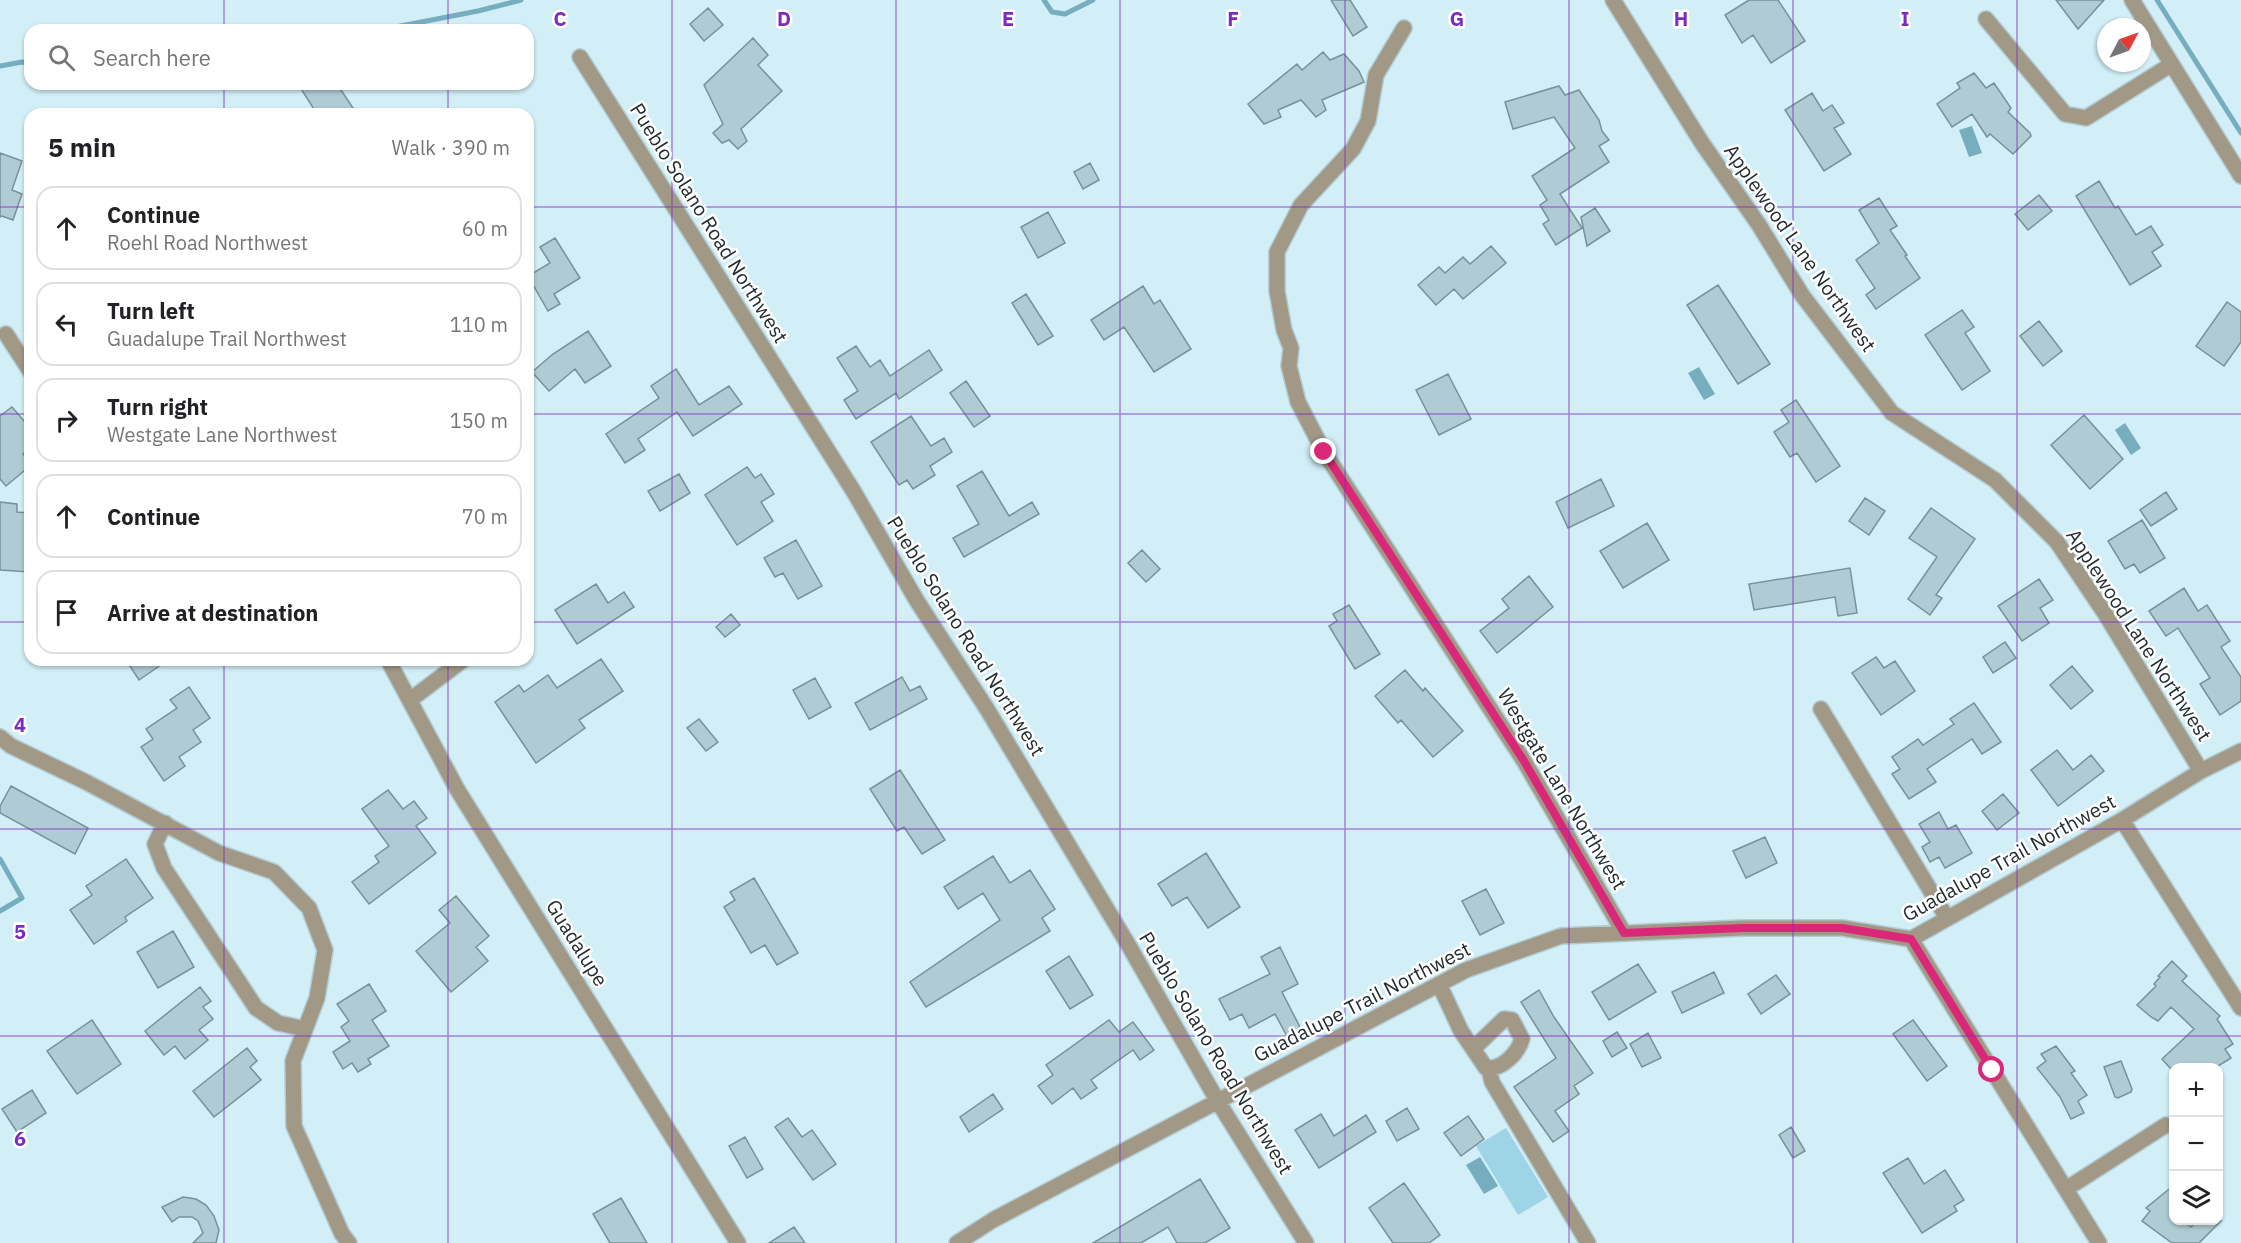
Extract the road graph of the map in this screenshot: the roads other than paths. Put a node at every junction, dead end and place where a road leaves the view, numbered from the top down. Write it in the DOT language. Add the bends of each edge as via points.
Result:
graph roads {
  1 [pos="1613,0"];
  2 [pos="2132,0"];
  3 [pos="1986,19"];
  4 [pos="1404,28"];
  5 [pos="580,57"];
  6 [pos="2172,64"];
  7 [pos="2241,176"];
  8 [pos="6,334"];
  9 [pos="24,362"];
  10 [pos="391,666"];
  11 [pos="455,666"];
  12 [pos="410,700"];
  13 [pos="1821,709"];
  14 [pos="0,737"];
  15 [pos="2241,751"];
  16 [pos="2201,771"];
  17 [pos="2122,820"];
  18 [pos="165,823"];
  19 [pos="1947,918"];
  20 [pos="1624,933"];
  21 [pos="1911,939"];
  22 [pos="1439,984"];
  23 [pos="2241,1008"];
  24 [pos="305,1029"];
  25 [pos="1474,1047"];
  26 [pos="1489,1069"];
  27 [pos="1217,1100"];
  28 [pos="2166,1125"];
  29 [pos="2066,1190"];
  30 [pos="349,1243"];
  31 [pos="738,1243"];
  32 [pos="957,1243"];
  33 [pos="1306,1243"];
  34 [pos="1588,1243"];
  35 [pos="2099,1243"];
  1 -- 16 [label="street, Applewood Lane Northwest" via="1802,295 1892,413 1995,480 2057,542"];
  2 -- 6 [label="street"];
  3 -- 6 [label="street" via="2065,114 2086,118"];
  4 -- 20 [label="street, Westgate Lane Northwest" via="1376,75 1368,120 1353,149 1301,206 1277,252 1276,291 1291,348 1289,366 1298,402 1324,452 1524,761"];
  5 -- 27 [label="street, Pueblo Solano Road Northwest" via="987,709"];
  6 -- 7 [label="street"];
  8 -- 9 [label="street"];
  10 -- 12 [label="street, Guadalupe"];
  11 -- 12 [label="street"];
  12 -- 31 [label="street, Guadalupe" via="457,789"];
  13 -- 19 [label="street"];
  14 -- 18 [label="street"];
  15 -- 16 [label="street, Guadalupe Trail Northwest"];
  16 -- 17 [label="street, Guadalupe Trail Northwest"];
  17 -- 19 [label="street, Guadalupe Trail Northwest"];
  17 -- 23 [label="street"];
  18 -- 24 [label="street" via="155,844 164,868 256,1008 278,1023"];
  18 -- 24 [label="street" via="219,853 274,872 309,908 325,950 317,998"];
  19 -- 21 [label="street, Guadalupe Trail Northwest"];
  20 -- 21 [label="street, Guadalupe Trail Northwest" via="1842,928"];
  20 -- 22 [label="street, Guadalupe Trail Northwest" via="1561,936 1466,970"];
  21 -- 29 [label="street"];
  22 -- 25 [label="street" via="1461,1031"];
  22 -- 27 [label="street, Guadalupe Trail Northwest"];
  24 -- 30 [label="street" via="293,1061 294,1126"];
  25 -- 26 [label="street"];
  25 -- 26 [label="street" via="1504,1019 1512,1020 1522,1039 1520,1047 1500,1065"];
  26 -- 34 [label="street" via="1492,1082"];
  27 -- 32 [label="street, Guadalupe Trail Northwest"];
  27 -- 33 [label="street, Pueblo Solano Road Northwest"];
  28 -- 29 [label="street"];
  29 -- 35 [label="street"];
}
